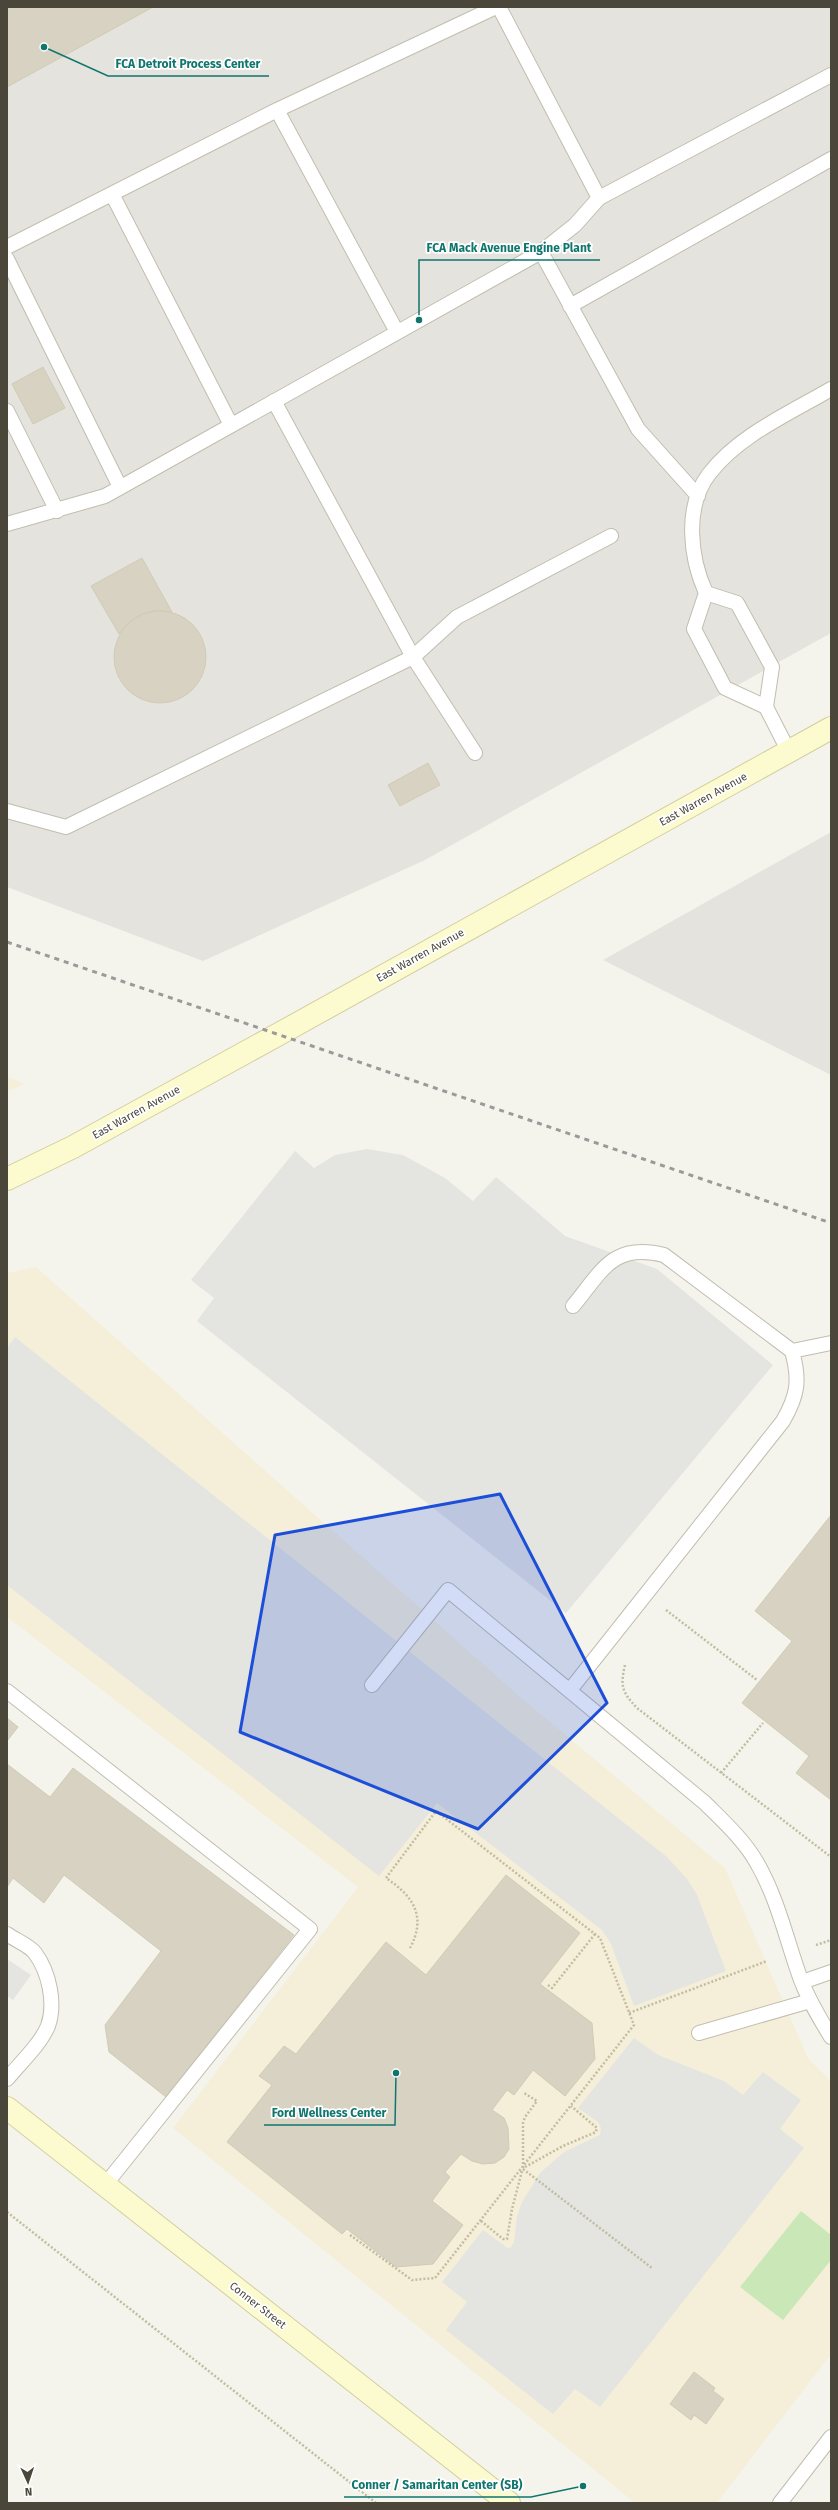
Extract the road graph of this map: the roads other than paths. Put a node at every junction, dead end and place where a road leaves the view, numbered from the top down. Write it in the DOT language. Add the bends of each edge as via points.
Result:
graph roads {
  1 [pos="496,7"];
  2 [pos="499,7"];
  3 [pos="831,75"];
  4 [pos="277,110"];
  5 [pos="831,159"];
  6 [pos="112,194"];
  7 [pos="599,198"];
  8 [pos="7,247"];
  9 [pos="541,252"];
  10 [pos="7,259"];
  11 [pos="570,306"];
  12 [pos="397,332"];
  13 [pos="831,389"];
  14 [pos="274,401"];
  15 [pos="7,410"];
  16 [pos="231,425"];
  17 [pos="120,487"];
  18 [pos="698,496"];
  19 [pos="57,511"];
  20 [pos="7,524"];
  21 [pos="612,536"];
  22 [pos="706,593"];
  23 [pos="413,657"];
  24 [pos="766,707"];
  25 [pos="831,728"];
  26 [pos="475,752"];
  27 [pos="789,752"];
  28 [pos="7,811"];
  29 [pos="7,1179"];
  30 [pos="573,1306"];
  31 [pos="831,1343"];
  32 [pos="792,1351"];
  33 [pos="372,1685"];
  34 [pos="570,1690"];
  35 [pos="7,1691"];
  36 [pos="7,1934"];
  37 [pos="831,1972"];
  38 [pos="802,1982"];
  39 [pos="810,2001"];
  40 [pos="699,2033"];
  41 [pos="831,2037"];
  42 [pos="7,2079"];
  43 [pos="7,2108"];
  44 [pos="105,2185"];
  45 [pos="831,2437"];
  46 [pos="509,2503"];
  47 [pos="780,2503"];
  1 -- 4 [label="lane"];
  2 -- 7 [label="lane"];
  3 -- 7 [label="lane"];
  4 -- 6 [label="lane"];
  4 -- 12 [label="lane"];
  5 -- 11 [label="lane"];
  6 -- 8 [label="lane"];
  6 -- 16 [label="lane"];
  7 -- 9 [label="lane" via="575,225"];
  9 -- 11 [label="lane"];
  9 -- 12 [label="lane"];
  10 -- 17 [label="lane"];
  11 -- 18 [label="lane" via="638,429"];
  12 -- 14 [label="lane"];
  13 -- 18 [label="lane" via="767,426 734,449 709,474"];
  14 -- 16 [label="lane"];
  14 -- 23 [label="lane"];
  15 -- 19 [label="lane"];
  16 -- 17 [label="lane"];
  17 -- 19 [label="lane" via="105,496"];
  18 -- 22 [label="lane" via="693,520 693,547"];
  19 -- 20 [label="lane"];
  21 -- 23 [label="lane" via="457,616"];
  22 -- 24 [label="lane" via="737,603 772,667"];
  22 -- 24 [label="lane" via="694,629 721,682 725,688"];
  23 -- 26 [label="lane"];
  23 -- 28 [label="lane" via="66,827"];
  24 -- 27 [label="lane"];
  25 -- 27 [label="main road, East Warren Avenue"];
  27 -- 29 [label="main road, East Warren Avenue" via="73,1147"];
  30 -- 32 [label="lane" via="607,1265 619,1255 635,1251 652,1252 664,1255"];
  31 -- 32 [label="lane"];
  32 -- 34 [label="lane" via="797,1368 797,1382 794,1402 782,1421"];
  33 -- 34 [label="lane" via="448,1590"];
  34 -- 38 [label="lane" via="706,1803 734,1832 757,1864 771,1895"];
  35 -- 44 [label="lane" via="310,1929"];
  36 -- 42 [label="lane" via="34,1952 48,1978 51,2000 48,2026"];
  37 -- 38 [label="lane"];
  38 -- 39 [label="lane"];
  39 -- 40 [label="lane"];
  39 -- 41 [label="lane"];
  43 -- 44 [label="main road, Conner Street"];
  44 -- 46 [label="main road, Conner Street"];
  45 -- 47 [label="lane"];
}
